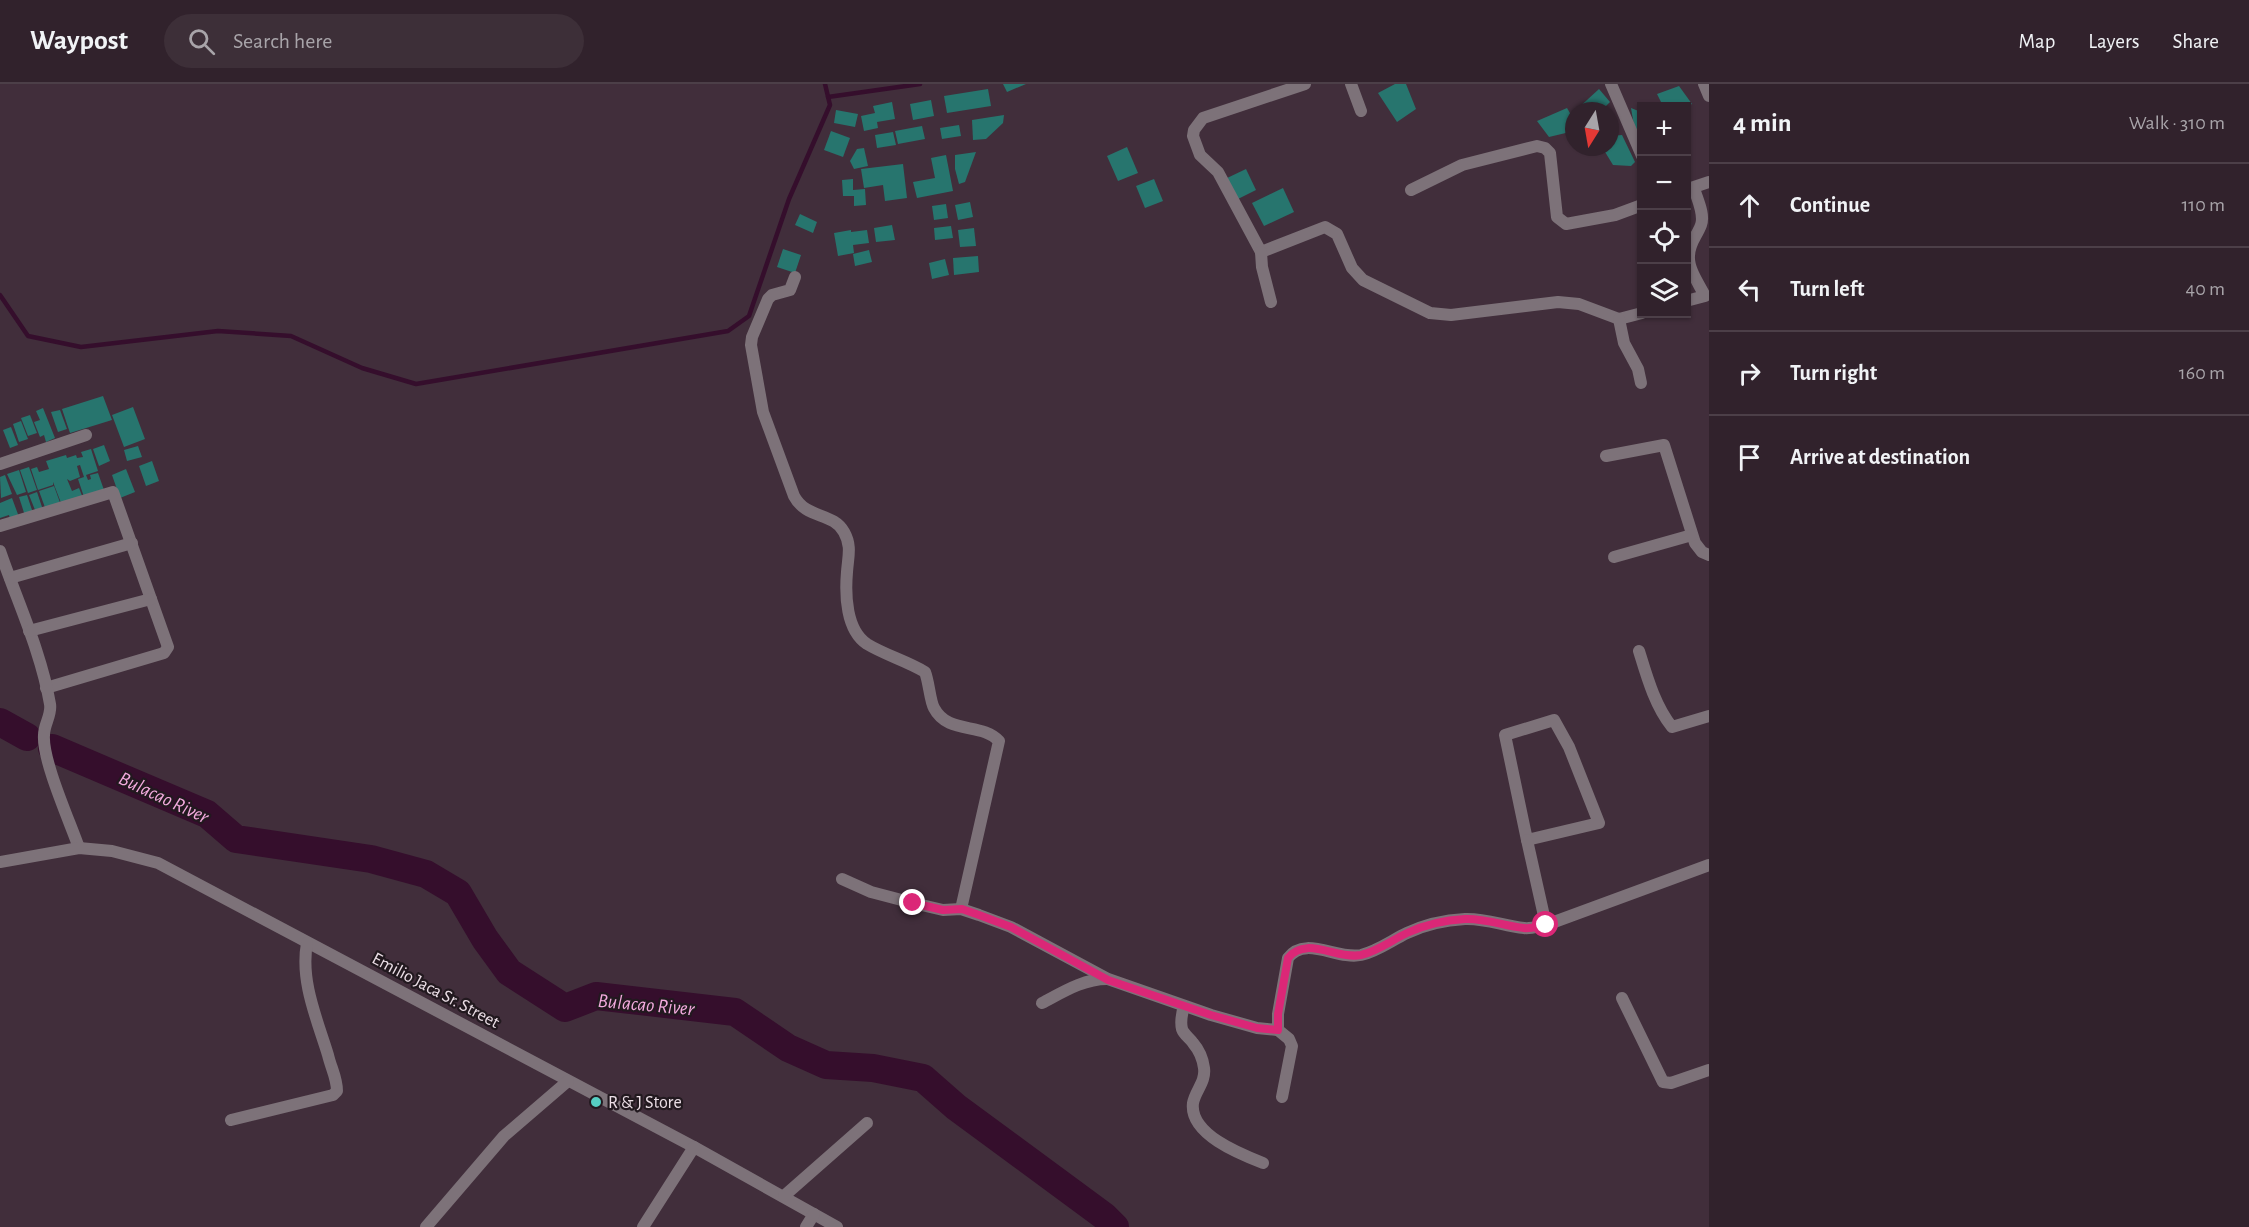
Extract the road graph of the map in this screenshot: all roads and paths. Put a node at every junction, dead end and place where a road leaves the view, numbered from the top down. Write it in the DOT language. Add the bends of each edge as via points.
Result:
graph roads {
  1 [pos="1305,84"];
  2 [pos="1352,84"];
  3 [pos="1611,84"];
  4 [pos="1704,84"];
  5 [pos="1709,96"];
  6 [pos="1361,111"];
  7 [pos="1637,146"];
  8 [pos="1709,182"];
  9 [pos="1691,189"];
  10 [pos="1412,190"];
  11 [pos="1691,191"];
  12 [pos="1637,207"];
  13 [pos="1261,252"];
  14 [pos="795,277"];
  15 [pos="1707,295"];
  16 [pos="1691,300"];
  17 [pos="1271,302"];
  18 [pos="1637,314"];
  19 [pos="1619,319"];
  20 [pos="1641,383"];
  21 [pos="86,435"];
  22 [pos="1606,456"];
  23 [pos="0,464"];
  24 [pos="0,526"];
  25 [pos="1692,535"];
  26 [pos="132,543"];
  27 [pos="0,551"];
  28 [pos="1709,555"];
  29 [pos="1614,557"];
  30 [pos="10,578"];
  31 [pos="151,599"];
  32 [pos="29,631"];
  33 [pos="1639,651"];
  34 [pos="46,688"];
  35 [pos="1709,716"];
  36 [pos="1527,840"];
  37 [pos="79,848"];
  38 [pos="0,862"];
  39 [pos="1709,865"];
  40 [pos="842,879"];
  41 [pos="962,909"];
  42 [pos="1546,925"];
  43 [pos="307,943"];
  44 [pos="1108,980"];
  45 [pos="1622,998"];
  46 [pos="1042,1003"];
  47 [pos="1184,1006"];
  48 [pos="1278,1030"];
  49 [pos="1709,1070"];
  50 [pos="568,1081"];
  51 [pos="1282,1097"];
  52 [pos="231,1120"];
  53 [pos="867,1123"];
  54 [pos="694,1147"];
  55 [pos="1263,1163"];
  56 [pos="784,1196"];
  57 [pos="814,1214"];
  58 [pos="426,1227"];
  59 [pos="643,1227"];
  60 [pos="806,1227"];
  61 [pos="837,1227"];
  1 -- 13 [label="street" via="1203,118 1194,130 1200,155 1218,172"];
  2 -- 6 [label="street"];
  3 -- 7 [label="street"];
  4 -- 5 [label="street"];
  8 -- 9 [label="street"];
  10 -- 12 [label="street" via="1462,165 1537,146 1550,153 1557,217 1566,224"];
  11 -- 15 [label="street" via="1702,215 1688,257"];
  13 -- 17 [label="street"];
  13 -- 19 [label="street" via="1325,227 1338,234 1352,267 1363,280 1430,313 1451,315 1558,302 1579,303"];
  14 -- 41 [label="street" via="790,290 768,299 751,345 763,412 794,496 806,510 843,530 850,546 846,605 866,643 925,672 933,706 942,719 957,727 993,735 999,741"];
  15 -- 16 [label="street"];
  18 -- 19 [label="street"];
  19 -- 20 [label="street" via="1624,343"];
  21 -- 23 [label="street"];
  22 -- 25 [label="street" via="1664,445"];
  24 -- 26 [label="street" via="114,492"];
  25 -- 28 [label="street" via="1698,548"];
  25 -- 29 [label="street"];
  26 -- 30 [label="street"];
  26 -- 31 [label="street"];
  27 -- 30 [label="street"];
  30 -- 32 [label="street"];
  31 -- 32 [label="street"];
  31 -- 34 [label="street" via="167,651"];
  32 -- 34 [label="street"];
  33 -- 35 [label="street" via="1652,690 1672,727"];
  34 -- 37 [label="street" via="50,707 43,734 46,756"];
  36 -- 36 [label="street" via="1505,735 1554,720 1599,823"];
  36 -- 42 [label="street"];
  37 -- 38 [label="street, Emilio Jaca Sr. Street"];
  37 -- 43 [label="street, Emilio Jaca Sr. Street" via="158,862"];
  39 -- 42 [label="street"];
  40 -- 41 [label="street" via="913,903 943,910"];
  41 -- 44 [label="street" via="1011,927"];
  42 -- 48 [label="street" via="1526,928 1466,919 1408,932 1360,955 1300,948 1288,958"];
  43 -- 50 [label="street, Emilio Jaca Sr. Street"];
  43 -- 52 [label="street" via="304,971 337,1091"];
  44 -- 46 [label="street" via="1081,983"];
  44 -- 47 [label="street"];
  45 -- 49 [label="street" via="1663,1082"];
  47 -- 48 [label="street" via="1257,1028"];
  47 -- 55 [label="street" via="1183,1032 1194,1044 1205,1069 1204,1081 1194,1099 1194,1115 1215,1139"];
  48 -- 51 [label="street" via="1292,1046"];
  50 -- 54 [label="street, Emilio Jaca Sr. Street"];
  50 -- 58 [label="street" via="504,1136"];
  53 -- 56 [label="street"];
  54 -- 56 [label="street, Emilio Jaca Sr. Street"];
  54 -- 59 [label="street"];
  56 -- 57 [label="street, Emilio Jaca Sr. Street"];
  57 -- 60 [label="street"];
  57 -- 61 [label="street, Emilio Jaca Sr. Street"];
}
